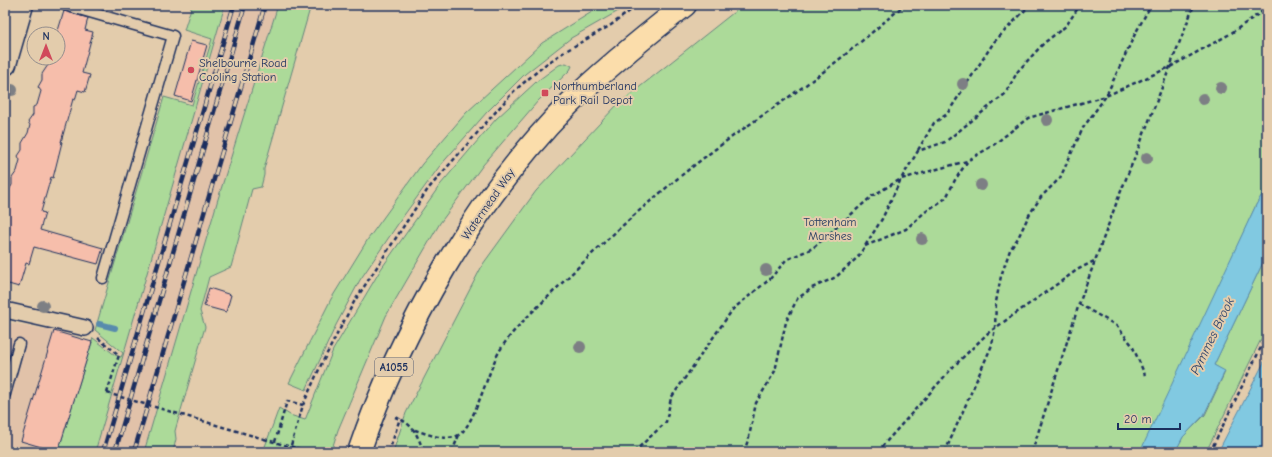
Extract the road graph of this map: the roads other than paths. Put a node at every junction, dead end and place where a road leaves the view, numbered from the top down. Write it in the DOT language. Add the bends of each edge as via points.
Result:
graph roads {
  1 [pos="22,5"];
  2 [pos="65,5"];
  3 [pos="685,5"];
  4 [pos="5,64"];
  5 [pos="103,278"];
  6 [pos="5,310"];
  7 [pos="85,328"];
  8 [pos="19,344"];
  9 [pos="5,394"];
  10 [pos="359,452"];
  1 -- 4 [label="street"];
  2 -- 5 [label="lane" via="173,36"];
  3 -- 10 [label="main road, Watermead Way / A1055" via="614,63 568,106 524,154 492,196 457,248 405,341"];
  6 -- 7 [label="street"];
  8 -- 9 [label="lane"];
}
